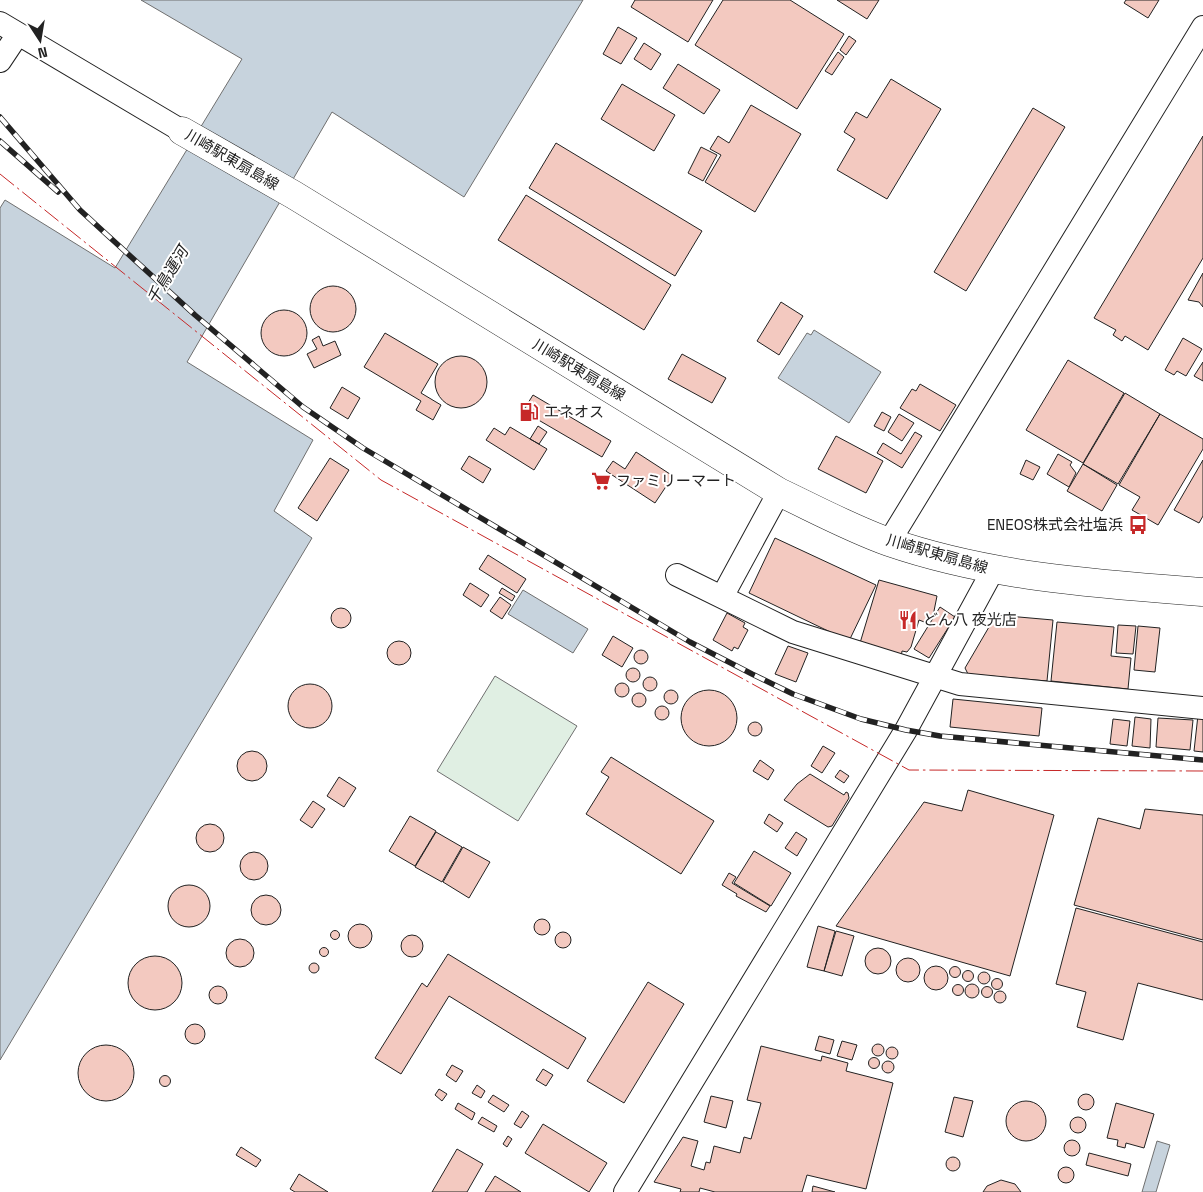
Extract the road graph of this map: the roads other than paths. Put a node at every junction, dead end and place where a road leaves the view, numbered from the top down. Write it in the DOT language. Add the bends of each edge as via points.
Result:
graph roads {
  1 [pos="1203,27"];
  2 [pos="9,28"];
  3 [pos="0,60"];
  4 [pos="182,131"];
  5 [pos="779,492"];
  6 [pos="889,542"];
  7 [pos="993,570"];
  8 [pos="677,574"];
  9 [pos="1203,592"];
  10 [pos="722,597"];
  11 [pos="938,675"];
  12 [pos="1203,708"];
  13 [pos="625,1192"];
  1 -- 6 [label="street"];
  2 -- 3 [label="street"];
  2 -- 4 [label="street, 川崎駅東扇島線"];
  4 -- 5 [label="highway, 川崎駅東扇島線" via="294,195"];
  5 -- 6 [label="highway, 川崎駅東扇島線"];
  5 -- 10 [label="street"];
  6 -- 7 [label="highway, 川崎駅東扇島線"];
  7 -- 9 [label="highway, 川崎駅東扇島線" via="1060,581"];
  7 -- 11 [label="street"];
  8 -- 10 [label="street"];
  10 -- 11 [label="street" via="793,632"];
  11 -- 12 [label="street" via="960,684"];
  11 -- 13 [label="street"];
}
